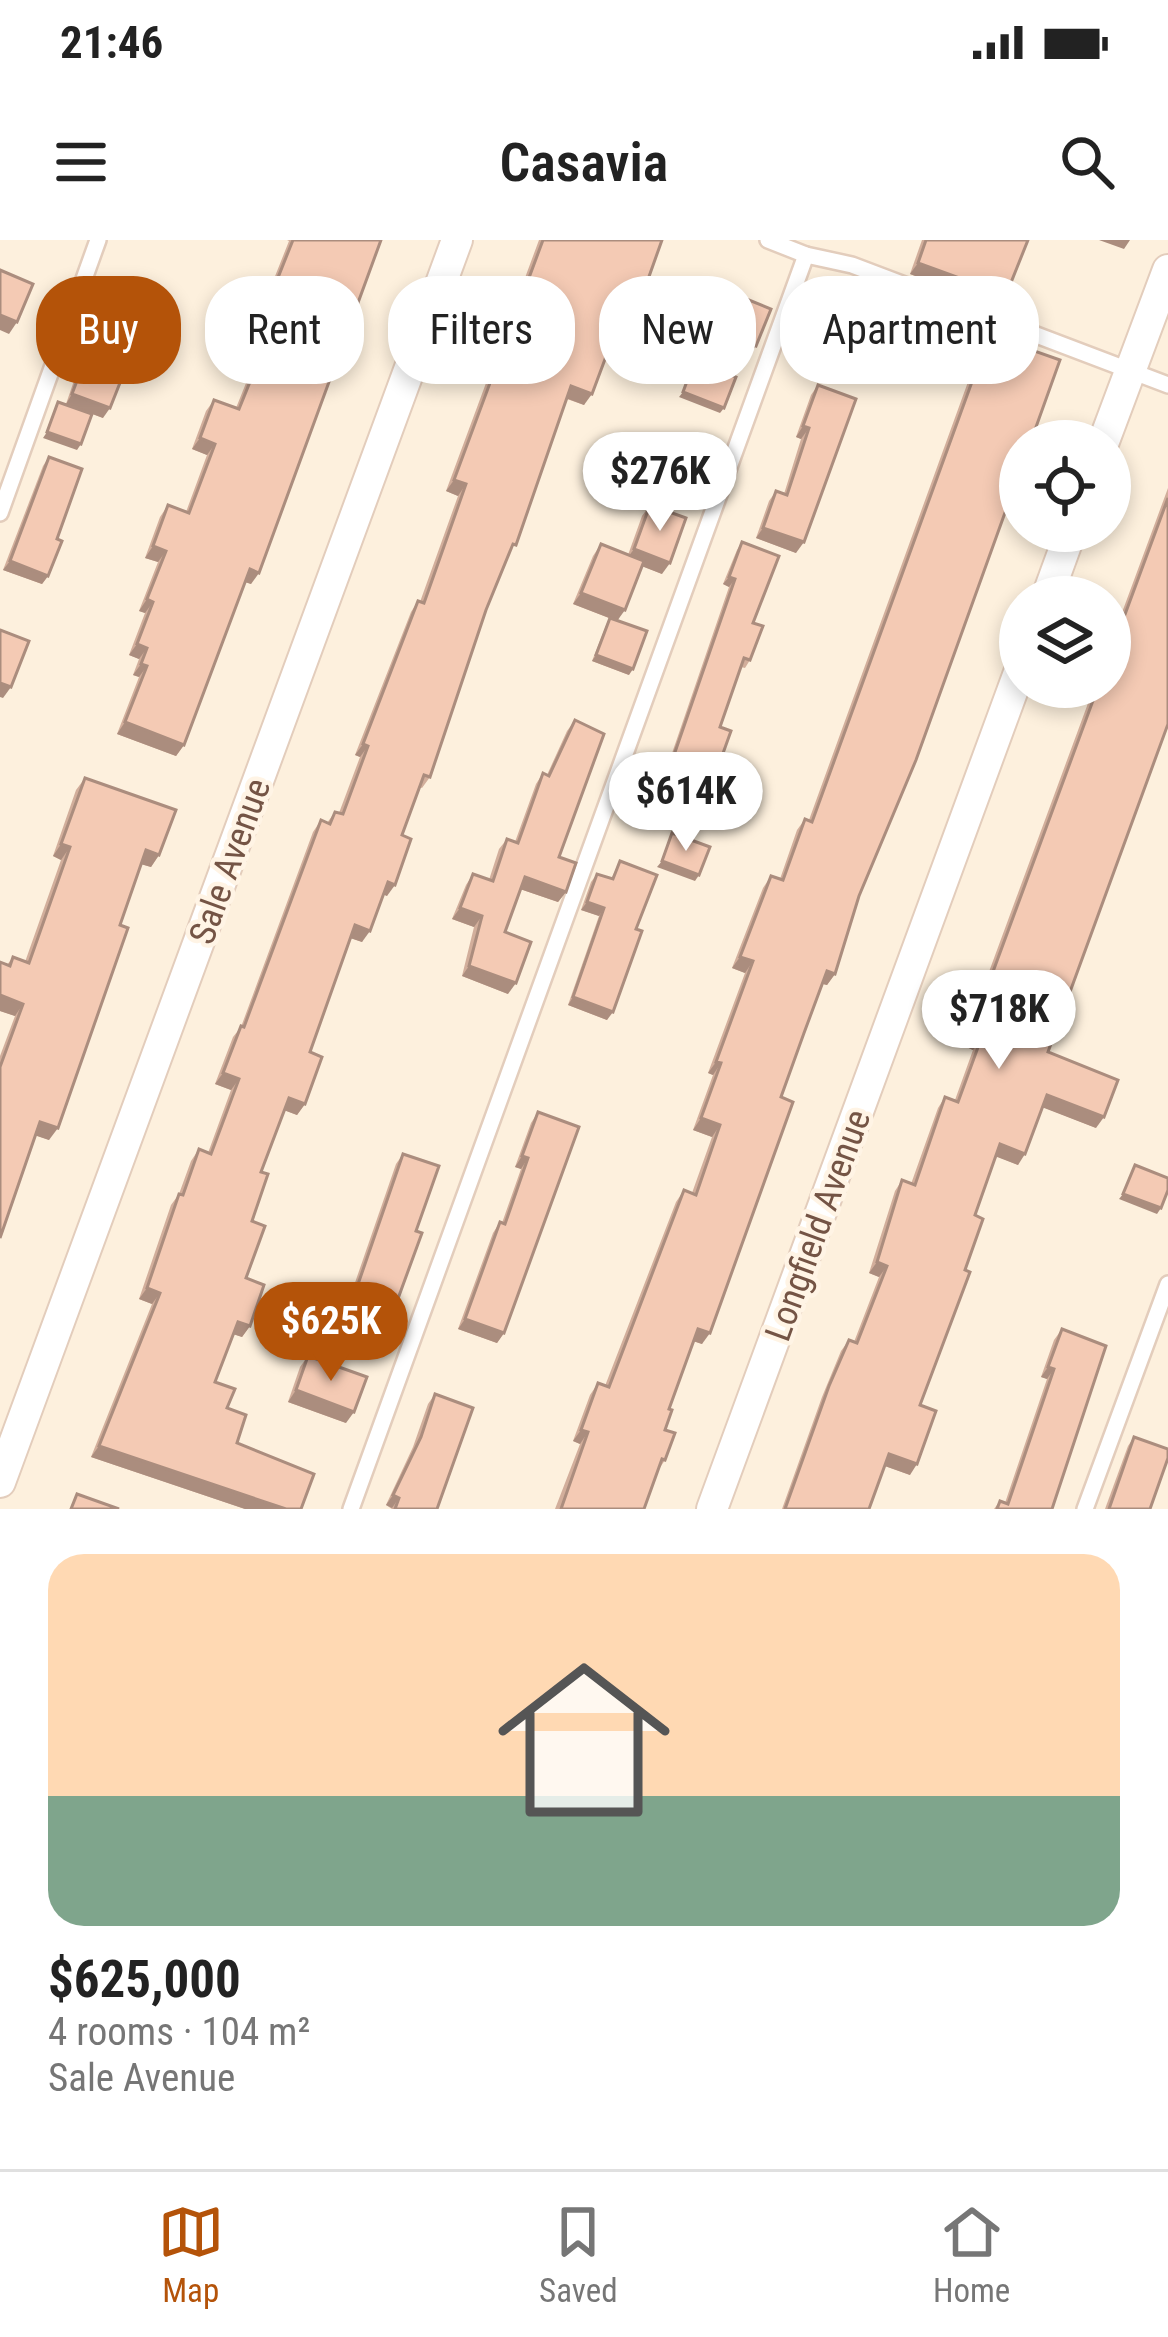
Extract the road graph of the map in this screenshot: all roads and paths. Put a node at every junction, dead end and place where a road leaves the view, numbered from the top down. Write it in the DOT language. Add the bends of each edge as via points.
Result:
graph roads {
  1 [pos="98,240"];
  2 [pos="457,240"];
  3 [pos="768,240"];
  4 [pos="806,255"];
  5 [pos="1168,270"];
  6 [pos="1130,371"];
  7 [pos="1168,386"];
  8 [pos="1112,420"];
  9 [pos="1,506"];
  10 [pos="1006,708"];
  11 [pos="1168,1284"];
  12 [pos="0,1482"];
  13 [pos="351,1509"];
  14 [pos="712,1509"];
  15 [pos="1085,1509"];
  1 -- 9 [label="lane"];
  2 -- 12 [label="street, Sale Avenue"];
  3 -- 4 [label="lane"];
  4 -- 6 [label="lane"];
  4 -- 13 [label="lane"];
  5 -- 6 [label="street"];
  6 -- 7 [label="lane"];
  6 -- 8 [label="street"];
  10 -- 14 [label="street, Longfield Avenue"];
  11 -- 15 [label="lane"];
}
